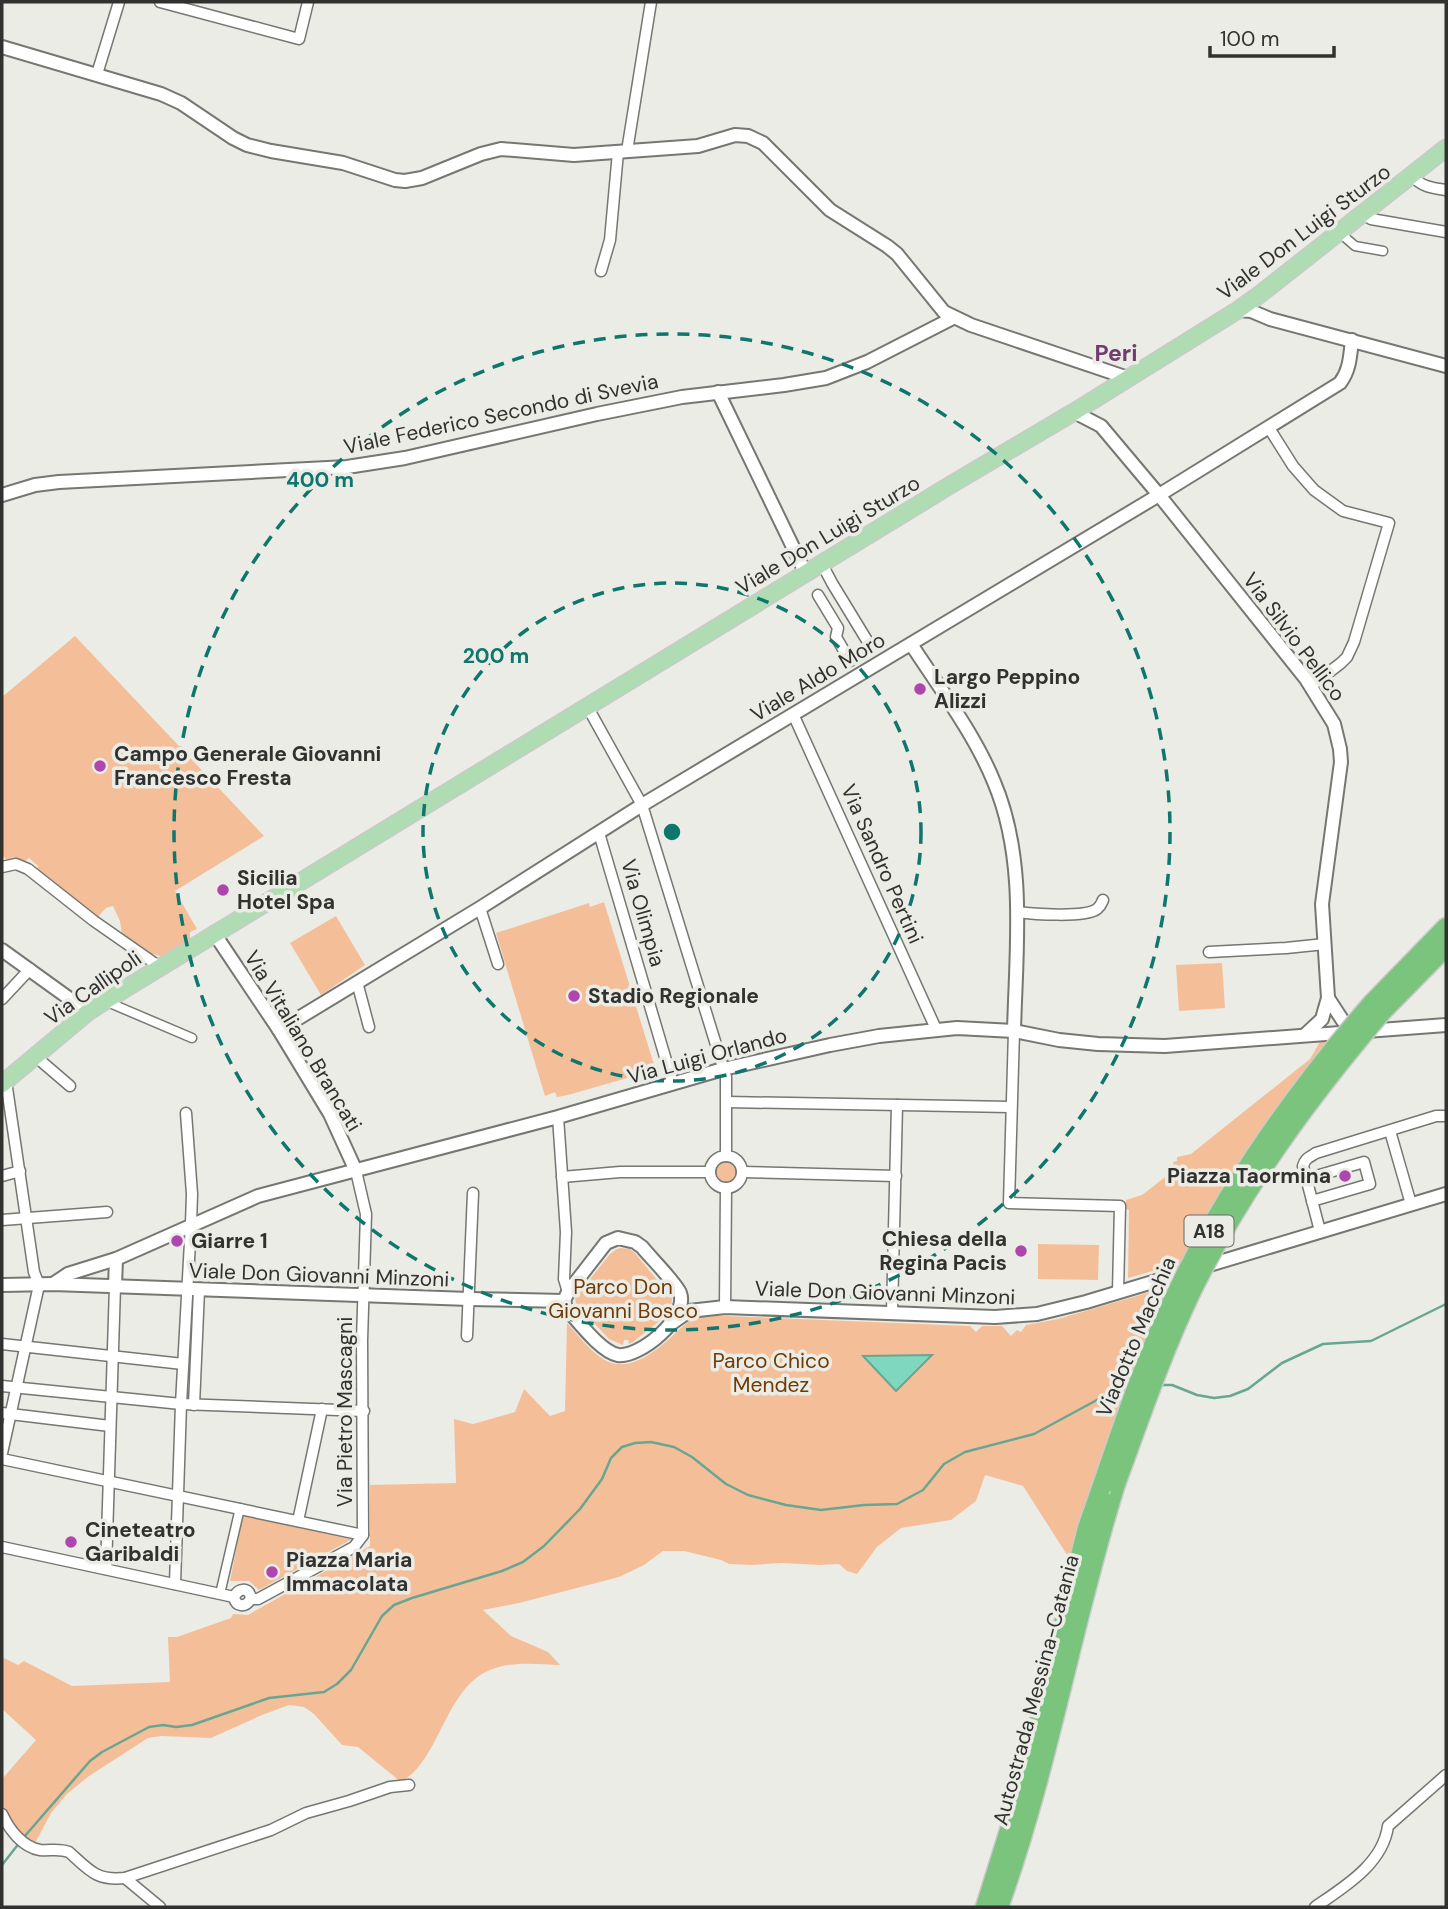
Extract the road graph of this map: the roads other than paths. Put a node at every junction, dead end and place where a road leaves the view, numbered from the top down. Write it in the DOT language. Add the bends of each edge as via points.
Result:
graph roads {
  1 [pos="119,2"];
  2 [pos="160,2"];
  3 [pos="309,2"];
  4 [pos="651,2"];
  5 [pos="2,47"];
  6 [pos="97,74"];
  7 [pos="1446,148"];
  8 [pos="623,152"];
  9 [pos="1412,176"];
  10 [pos="1446,190"];
  11 [pos="1363,214"];
  12 [pos="1446,232"];
  13 [pos="1340,233"];
  14 [pos="1383,251"];
  15 [pos="601,271"];
  16 [pos="1259,295"];
  17 [pos="1238,310"];
  18 [pos="953,318"];
  19 [pos="1285,322"];
  20 [pos="1352,340"];
  21 [pos="1446,366"];
  22 [pos="1093,367"];
  23 [pos="1128,378"];
  24 [pos="718,391"];
  25 [pos="1099,396"];
  26 [pos="1074,412"];
  27 [pos="1101,426"];
  28 [pos="1269,428"];
  29 [pos="2,495"];
  30 [pos="1159,495"];
  31 [pos="822,564"];
  32 [pos="806,574"];
  33 [pos="818,595"];
  34 [pos="854,618"];
  35 [pos="838,628"];
  36 [pos="911,644"];
  37 [pos="1311,686"];
  38 [pos="587,706"];
  39 [pos="793,714"];
  40 [pos="642,805"];
  41 [pos="599,833"];
  42 [pos="2,867"];
  43 [pos="1103,900"];
  44 [pos="480,908"];
  45 [pos="1017,912"];
  46 [pos="1446,927"];
  47 [pos="214,933"];
  48 [pos="1325,944"];
  49 [pos="1446,947"];
  50 [pos="2,950"];
  51 [pos="1209,952"];
  52 [pos="498,964"];
  53 [pos="159,967"];
  54 [pos="30,969"];
  55 [pos="357,982"];
  56 [pos="2,999"];
  57 [pos="105,1001"];
  58 [pos="1330,1005"];
  59 [pos="1378,1007"];
  60 [pos="88,1012"];
  61 [pos="1446,1025"];
  62 [pos="369,1027"];
  63 [pos="936,1029"];
  64 [pos="279,1030"];
  65 [pos="1014,1031"];
  66 [pos="1361,1031"];
  67 [pos="1331,1032"];
  68 [pos="1306,1034"];
  69 [pos="192,1038"];
  70 [pos="35,1056"];
  71 [pos="723,1069"];
  72 [pos="4,1083"];
  73 [pos="673,1084"];
  74 [pos="70,1086"];
  75 [pos="727,1102"];
  76 [pos="897,1105"];
  77 [pos="1012,1107"];
  78 [pos="186,1113"];
  79 [pos="1446,1116"];
  80 [pos="558,1117"];
  81 [pos="1390,1131"];
  82 [pos="726,1152"];
  83 [pos="20,1171"];
  84 [pos="356,1171"];
  85 [pos="705,1172"];
  86 [pos="747,1172"];
  87 [pos="896,1175"];
  88 [pos="2,1176"];
  89 [pos="562,1177"];
  90 [pos="1306,1179"];
  91 [pos="473,1193"];
  92 [pos="726,1193"];
  93 [pos="1446,1194"];
  94 [pos="1312,1201"];
  95 [pos="1411,1204"];
  96 [pos="107,1212"];
  97 [pos="27,1218"];
  98 [pos="2,1220"];
  99 [pos="191,1224"];
  100 [pos="1320,1231"];
  101 [pos="116,1259"];
  102 [pos="53,1284"];
  103 [pos="2,1285"];
  104 [pos="39,1285"];
  105 [pos="117,1286"];
  106 [pos="193,1289"];
  107 [pos="680,1292"];
  108 [pos="1118,1292"];
  109 [pos="564,1293"];
  110 [pos="365,1296"];
  111 [pos="469,1300"];
  112 [pos="725,1307"];
  113 [pos="892,1313"];
  114 [pos="672,1323"];
  115 [pos="467,1336"];
  116 [pos="2,1344"];
  117 [pos="26,1347"];
  118 [pos="113,1356"];
  119 [pos="183,1364"];
  120 [pos="2,1386"];
  121 [pos="17,1388"];
  122 [pos="111,1398"];
  123 [pos="181,1404"];
  124 [pos="194,1405"];
  125 [pos="321,1409"];
  126 [pos="363,1410"];
  127 [pos="6,1414"];
  128 [pos="110,1426"];
  129 [pos="2,1452"];
  130 [pos="2,1459"];
  131 [pos="109,1481"];
  132 [pos="1108,1488"];
  133 [pos="178,1496"];
  134 [pos="240,1508"];
  135 [pos="298,1518"];
  136 [pos="363,1532"];
  137 [pos="2,1547"];
  138 [pos="106,1569"];
  139 [pos="174,1580"];
  140 [pos="220,1594"];
  141 [pos="1446,1775"];
  142 [pos="409,1785"];
  143 [pos="2,1814"];
  144 [pos="125,1878"];
  145 [pos="160,1907"];
  146 [pos="985,1907"];
  147 [pos="999,1907"];
  148 [pos="1315,1907"];
  1 -- 6 [label="street"];
  2 -- 3 [label="street" via="299,39"];
  4 -- 8 [label="street"];
  5 -- 6 [label="street"];
  6 -- 8 [label="street" via="171,98 247,145 343,163 395,180 422,178 501,149 562,156"];
  7 -- 9 [label="main road, Viale Don Luigi Sturzo"];
  8 -- 15 [label="street"];
  8 -- 18 [label="street" via="698,146 735,135 755,139 830,210 897,254 936,305"];
  9 -- 10 [label="street" via="1427,187"];
  9 -- 11 [label="main road, Viale Don Luigi Sturzo"];
  11 -- 12 [label="street"];
  11 -- 13 [label="main road, Viale Don Luigi Sturzo"];
  13 -- 14 [label="street" via="1355,246"];
  13 -- 16 [label="main road, Viale Don Luigi Sturzo"];
  16 -- 17 [label="main road, Viale Don Luigi Sturzo"];
  16 -- 19 [label="street"];
  17 -- 19 [label="street"];
  17 -- 23 [label="main road, Viale Don Luigi Sturzo"];
  18 -- 22 [label="street"];
  18 -- 24 [label="street, Viale Federico Secondo di Svevia" via="827,378"];
  19 -- 20 [label="street"];
  20 -- 21 [label="street"];
  20 -- 28 [label="street, Viale Aldo Moro" via="1350,365 1340,383"];
  22 -- 23 [label="street"];
  22 -- 25 [label="street" via="1104,380"];
  23 -- 25 [label="main road, Viale Don Luigi Sturzo"];
  24 -- 29 [label="street, Viale Federico Secondo di Svevia" via="378,463 59,482"];
  24 -- 32 [label="street"];
  25 -- 26 [label="main road, Viale Don Luigi Sturzo"];
  25 -- 27 [label="street"];
  26 -- 27 [label="street"];
  26 -- 31 [label="main road, Viale Don Luigi Sturzo"];
  27 -- 30 [label="street, Via Silvio Pellico"];
  28 -- 30 [label="street, Viale Aldo Moro"];
  28 -- 37 [label="street" via="1314,490 1343,511 1389,523 1347,657"];
  30 -- 36 [label="street, Viale Aldo Moro"];
  30 -- 37 [label="street, Via Silvio Pellico"];
  31 -- 32 [label="main road, Viale Don Luigi Sturzo"];
  31 -- 34 [label="street"];
  32 -- 38 [label="main road, Viale Don Luigi Sturzo"];
  33 -- 35 [label="street"];
  34 -- 35 [label="street"];
  34 -- 35 [label="street" via="872,647 850,661 835,637"];
  36 -- 39 [label="street, Viale Aldo Moro"];
  36 -- 45 [label="street" via="994,781 1010,829"];
  37 -- 48 [label="street, Via Silvio Pellico" via="1334,724 1340,748 1322,904"];
  38 -- 40 [label="street"];
  38 -- 47 [label="main road, Viale Don Luigi Sturzo"];
  39 -- 40 [label="street, Viale Aldo Moro"];
  39 -- 63 [label="street, Via Sandro Pertini"];
  40 -- 41 [label="street, Viale Aldo Moro"];
  40 -- 71 [label="street"];
  41 -- 44 [label="street, Viale Aldo Moro"];
  41 -- 73 [label="street, Via Olimpia"];
  42 -- 53 [label="street" via="16,864 28,869"];
  43 -- 45 [label="street" via="1090,912"];
  44 -- 52 [label="street"];
  44 -- 55 [label="street, Viale Aldo Moro"];
  45 -- 65 [label="street"];
  46 -- 59 [label="highway, A18"];
  47 -- 53 [label="main road, Via Callipoli"];
  47 -- 64 [label="street, Via Vitaliano Brancati"];
  48 -- 51 [label="street"];
  48 -- 58 [label="street, Via Silvio Pellico"];
  49 -- 59 [label="highway, A18"];
  50 -- 54 [label="street"];
  53 -- 57 [label="main road, Via Callipoli"];
  54 -- 56 [label="street"];
  54 -- 60 [label="street"];
  55 -- 62 [label="street"];
  55 -- 64 [label="street, Viale Aldo Moro"];
  57 -- 60 [label="main road, Via Callipoli"];
  57 -- 69 [label="street"];
  58 -- 66 [label="street" via="1343,1021"];
  58 -- 67 [label="street, Via Silvio Pellico"];
  58 -- 68 [label="street"];
  59 -- 132 [label="highway, Viadotto Macchia / A18, bridge" via="1226,1227 1179,1320"];
  60 -- 70 [label="main road, Via Callipoli"];
  61 -- 66 [label="street, Via Luigi Orlando"];
  63 -- 65 [label="street, Via Luigi Orlando"];
  63 -- 71 [label="street, Via Luigi Orlando" via="830,1045"];
  64 -- 84 [label="street, Via Vitaliano Brancati" via="330,1114"];
  65 -- 68 [label="street, Via Luigi Orlando" via="1130,1046"];
  65 -- 77 [label="street"];
  66 -- 67 [label="street, Via Luigi Orlando"];
  67 -- 68 [label="street, Via Luigi Orlando"];
  70 -- 72 [label="main road, Via Callipoli"];
  70 -- 74 [label="street"];
  71 -- 73 [label="street, Via Luigi Orlando"];
  71 -- 75 [label="street"];
  72 -- 83 [label="street"];
  73 -- 80 [label="street, Via Luigi Orlando"];
  75 -- 76 [label="street"];
  75 -- 82 [label="street"];
  76 -- 77 [label="street"];
  76 -- 87 [label="street"];
  77 -- 108 [label="street" via="1009,1203 1120,1206"];
  78 -- 99 [label="street"];
  79 -- 81 [label="street"];
  80 -- 84 [label="street, Via Luigi Orlando"];
  80 -- 89 [label="street"];
  81 -- 90 [label="street" via="1317,1153 1304,1161"];
  81 -- 95 [label="street"];
  82 -- 85 [label="street"];
  82 -- 86 [label="street"];
  83 -- 88 [label="street"];
  83 -- 97 [label="street"];
  84 -- 99 [label="street, Via Luigi Orlando" via="258,1196"];
  84 -- 110 [label="street, Via Pietro Mascagni" via="366,1214"];
  85 -- 89 [label="street"];
  85 -- 92 [label="street"];
  86 -- 87 [label="street"];
  86 -- 92 [label="street"];
  87 -- 113 [label="street"];
  89 -- 109 [label="street"];
  90 -- 94 [label="street"];
  90 -- 94 [label="street" via="1364,1162 1370,1184"];
  91 -- 111 [label="street"];
  92 -- 112 [label="street"];
  93 -- 95 [label="street, Viale Don Giovanni Minzoni"];
  94 -- 100 [label="street"];
  95 -- 100 [label="street, Viale Don Giovanni Minzoni"];
  96 -- 97 [label="street"];
  97 -- 98 [label="street"];
  97 -- 104 [label="street"];
  99 -- 101 [label="street, Via Luigi Orlando"];
  99 -- 106 [label="street"];
  100 -- 108 [label="street, Viale Don Giovanni Minzoni"];
  101 -- 102 [label="street, Via Luigi Orlando" via="68,1274"];
  101 -- 105 [label="street"];
  102 -- 104 [label="street, Viale Don Giovanni Minzoni"];
  102 -- 105 [label="street, Viale Don Giovanni Minzoni"];
  103 -- 104 [label="street, Viale Don Giovanni Minzoni"];
  104 -- 117 [label="street"];
  105 -- 106 [label="street, Viale Don Giovanni Minzoni"];
  105 -- 118 [label="street"];
  106 -- 110 [label="street, Viale Don Giovanni Minzoni"];
  106 -- 119 [label="street"];
  106 -- 124 [label="street"];
  107 -- 109 [label="street" via="642,1247 618,1238 606,1243"];
  107 -- 112 [label="street" via="695,1303"];
  107 -- 114 [label="street" via="679,1312"];
  108 -- 113 [label="street, Viale Don Giovanni Minzoni" via="1014,1317"];
  109 -- 111 [label="street, Viale Don Giovanni Minzoni"];
  109 -- 114 [label="street" via="566,1308 603,1347 619,1355 642,1349"];
  110 -- 111 [label="street, Viale Don Giovanni Minzoni"];
  110 -- 126 [label="street, Via Pietro Mascagni"];
  111 -- 115 [label="street"];
  112 -- 113 [label="street, Viale Don Giovanni Minzoni"];
  112 -- 114 [label="street" via="689,1311"];
  116 -- 117 [label="street"];
  117 -- 118 [label="street"];
  117 -- 121 [label="street"];
  118 -- 119 [label="street"];
  118 -- 122 [label="street"];
  119 -- 123 [label="street"];
  120 -- 121 [label="street"];
  121 -- 122 [label="street"];
  121 -- 127 [label="street"];
  122 -- 123 [label="street"];
  122 -- 128 [label="street"];
  123 -- 124 [label="street"];
  123 -- 133 [label="street"];
  124 -- 125 [label="street"];
  125 -- 126 [label="street"];
  125 -- 135 [label="street"];
  126 -- 136 [label="street, Via Pietro Mascagni"];
  127 -- 128 [label="street"];
  127 -- 129 [label="street"];
  128 -- 131 [label="street"];
  130 -- 131 [label="street"];
  131 -- 133 [label="street"];
  131 -- 138 [label="street"];
  132 -- 146 [label="highway, Autostrada Messina-Catania / A18" via="1087,1528 1013,1818"];
  132 -- 147 [label="highway, Autostrada Messina-Catania / A18" via="1101,1532 1034,1795"];
  133 -- 134 [label="street"];
  133 -- 139 [label="street"];
  134 -- 135 [label="street"];
  134 -- 140 [label="street"];
  135 -- 136 [label="street"];
  136 -- 140 [label="street" via="354,1547 258,1599 251,1599 242,1589 234,1597"];
  137 -- 138 [label="street"];
  138 -- 139 [label="street"];
  139 -- 140 [label="street"];
  141 -- 148 [label="street" via="1388,1826 1387,1839 1356,1878"];
  142 -- 144 [label="street" via="306,1813 271,1830"];
  143 -- 144 [label="street" via="26,1844 41,1850 64,1849 100,1877"];
  144 -- 145 [label="street"];
}
